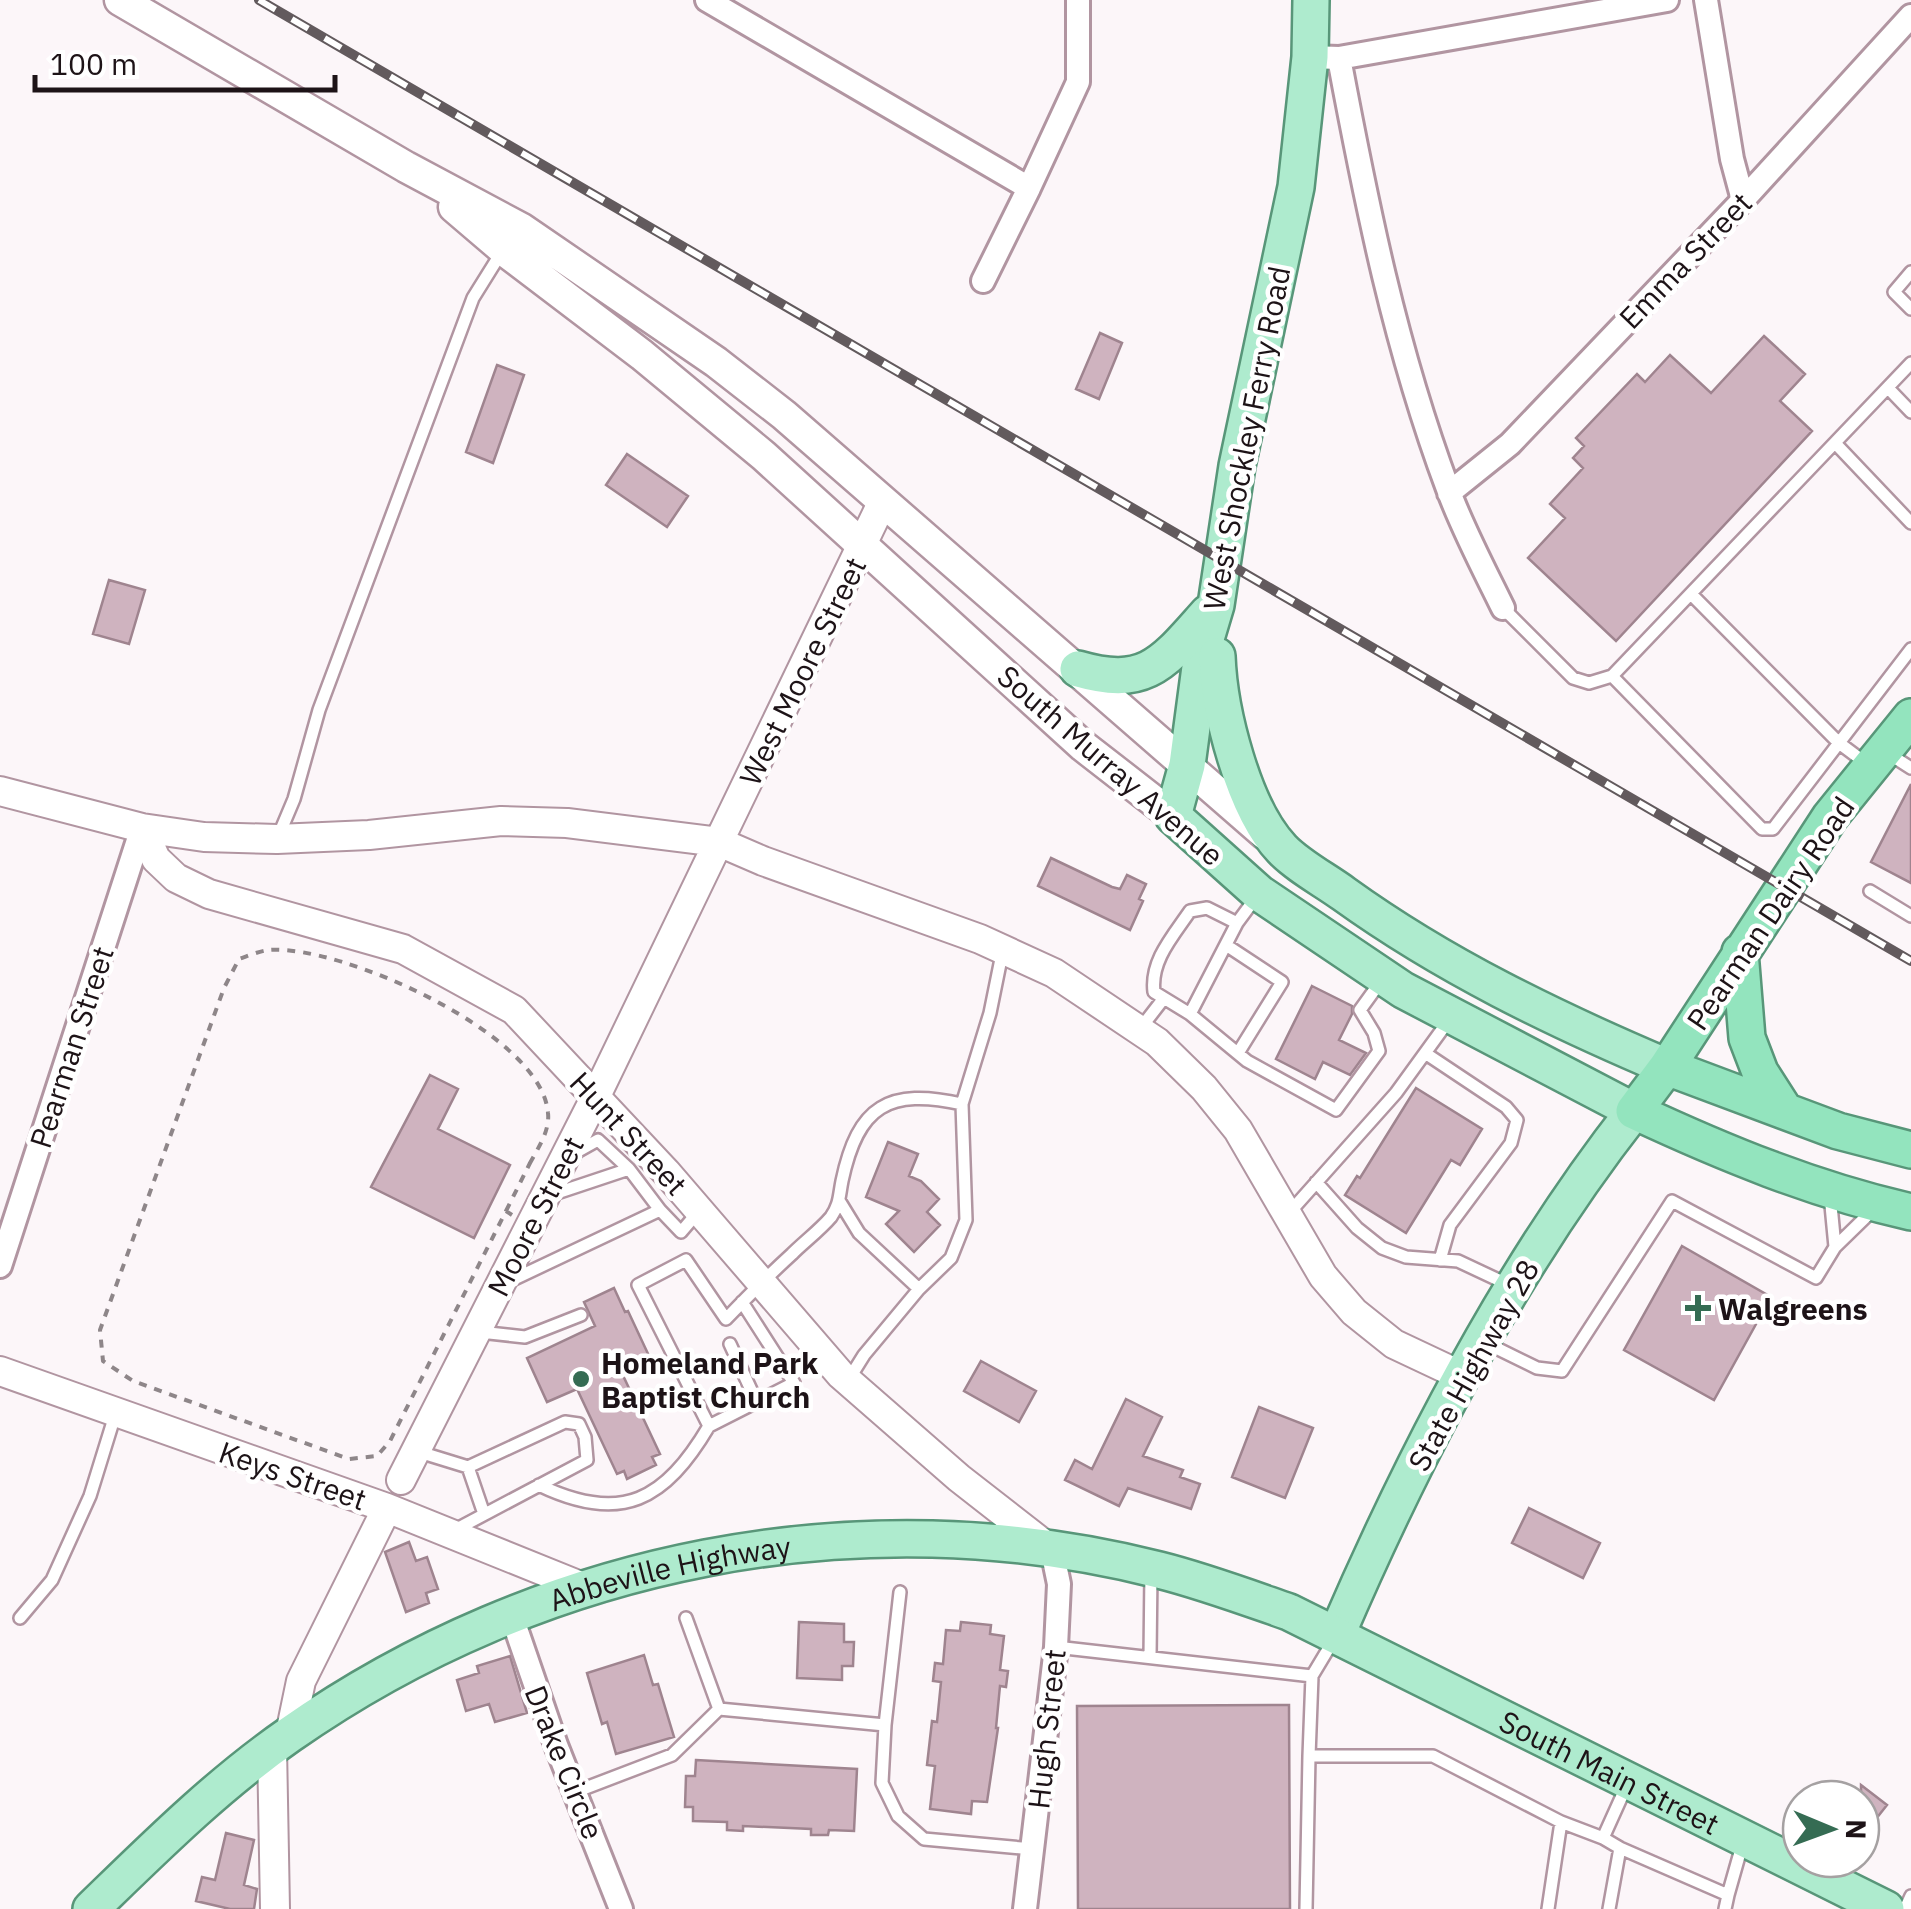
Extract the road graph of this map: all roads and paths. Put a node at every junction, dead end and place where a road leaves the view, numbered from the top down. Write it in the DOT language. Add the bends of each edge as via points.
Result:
graph roads {
  1 [pos="120,0"];
  2 [pos="707,0"];
  3 [pos="1078,0"];
  4 [pos="1311,0"];
  5 [pos="1667,0"];
  6 [pos="1706,0"];
  7 [pos="1911,16"];
  8 [pos="1324,58"];
  9 [pos="406,166"];
  10 [pos="1030,188"];
  11 [pos="1743,200"];
  12 [pos="504,249"];
  13 [pos="1911,272"];
  14 [pos="983,281"];
  15 [pos="1911,309"];
  16 [pos="1911,363"];
  17 [pos="1888,388"];
  18 [pos="1911,412"];
  19 [pos="1835,443"];
  20 [pos="1449,493"];
  21 [pos="883,501"];
  22 [pos="1911,523"];
  23 [pos="864,544"];
  24 [pos="1690,594"];
  25 [pos="1216,605"];
  26 [pos="1502,608"];
  27 [pos="1911,650"];
  28 [pos="1078,669"];
  29 [pos="1612,676"];
  30 [pos="1911,718"];
  31 [pos="1839,743"];
  32 [pos="1889,762"];
  33 [pos="1187,765"];
  34 [pos="0,791"];
  35 [pos="1173,816"];
  36 [pos="142,828"];
  37 [pos="278,839"];
  38 [pos="719,842"];
  39 [pos="1282,849"];
  40 [pos="1870,892"];
  41 [pos="1259,893"];
  42 [pos="1911,916"];
  43 [pos="1237,923"];
  44 [pos="1226,945"];
  45 [pos="1002,950"];
  46 [pos="1740,952"];
  47 [pos="1384,977"];
  48 [pos="1164,998"];
  49 [pos="1190,1014"];
  50 [pos="1451,1016"];
  51 [pos="1140,1029"];
  52 [pos="1238,1054"];
  53 [pos="1425,1054"];
  54 [pos="1667,1067"];
  55 [pos="596,1096"];
  56 [pos="962,1104"];
  57 [pos="1634,1111"];
  58 [pos="1785,1112"];
  59 [pos="1911,1150"];
  60 [pos="629,1169"];
  61 [pos="548,1175"];
  62 [pos="1316,1182"];
  63 [pos="1829,1190"];
  64 [pos="840,1202"];
  65 [pos="1894,1209"];
  66 [pos="660,1210"];
  67 [pos="699,1210"];
  68 [pos="1289,1213"];
  69 [pos="518,1219"];
  70 [pos="1835,1248"];
  71 [pos="1440,1260"];
  72 [pos="0,1266"];
  73 [pos="500,1286"];
  74 [pos="1515,1287"];
  75 [pos="918,1290"];
  76 [pos="751,1293"];
  77 [pos="582,1315"];
  78 [pos="476,1332"];
  79 [pos="1484,1342"];
  80 [pos="730,1344"];
  81 [pos="0,1372"];
  82 [pos="1464,1377"];
  83 [pos="848,1381"];
  84 [pos="757,1403"];
  85 [pos="116,1412"];
  86 [pos="709,1426"];
  87 [pos="416,1451"];
  88 [pos="468,1467"];
  89 [pos="401,1480"];
  90 [pos="539,1484"];
  91 [pos="387,1508"];
  92 [pos="484,1514"];
  93 [pos="448,1534"];
  94 [pos="1052,1550"];
  95 [pos="1151,1568"];
  96 [pos="584,1587"];
  97 [pos="900,1592"];
  98 [pos="510,1614"];
  99 [pos="20,1618"];
  100 [pos="686,1618"];
  101 [pos="1338,1634"];
  102 [pos="1056,1647"];
  103 [pos="1150,1657"];
  104 [pos="1312,1676"];
  105 [pos="719,1710"];
  106 [pos="885,1725"];
  107 [pos="281,1741"];
  108 [pos="1309,1756"];
  109 [pos="1628,1783"];
  110 [pos="575,1792"];
  111 [pos="1562,1822"];
  112 [pos="1604,1838"];
  113 [pos="1744,1839"];
  114 [pos="1620,1848"];
  115 [pos="1033,1849"];
  116 [pos="1911,1896"];
  117 [pos="1726,1902"];
  118 [pos="90,1909"];
  119 [pos="275,1909"];
  120 [pos="621,1909"];
  121 [pos="1025,1909"];
  122 [pos="1306,1909"];
  123 [pos="1548,1909"];
  124 [pos="1609,1909"];
  125 [pos="1886,1909"];
  126 [pos="1904,1909"];
  1 -- 9 [label="main road, South Murray Avenue"];
  2 -- 10 [label="street"];
  3 -- 10 [label="street" via="1078,82"];
  4 -- 8 [label="main road, West Shockley Ferry Road"];
  5 -- 8 [label="street"];
  6 -- 11 [label="street"];
  7 -- 11 [label="street, Emma Street"];
  8 -- 20 [label="street, West Shockley Ferry Road" via="1409,375"];
  8 -- 25 [label="main road, West Shockley Ferry Road" via="1237,466"];
  9 -- 12 [label="main road, South Murray Avenue"];
  9 -- 21 [label="main road, South Murray Avenue" via="522,230 716,362"];
  10 -- 14 [label="street"];
  11 -- 20 [label="street, Emma Street" via="1510,444"];
  12 -- 23 [label="main road, South Murray Avenue" via="642,355"];
  12 -- 37 [label="lane" via="459,334 318,710"];
  13 -- 15 [label="lane" via="1894,292"];
  16 -- 17 [label="lane"];
  17 -- 18 [label="lane"];
  17 -- 19 [label="lane"];
  19 -- 22 [label="lane"];
  19 -- 24 [label="lane"];
  20 -- 26 [label="street, West Shockley Ferry Road"];
  21 -- 23 [label="street, West Moore Street"];
  21 -- 28 [label="main road, South Murray Avenue"];
  23 -- 35 [label="main road, South Murray Avenue" via="1082,746"];
  23 -- 38 [label="street, West Moore Street"];
  24 -- 29 [label="lane"];
  24 -- 31 [label="lane"];
  25 -- 28 [label="main road" via="1176,650 1140,676 1108,678"];
  25 -- 33 [label="main road, West Shockley Ferry Road" via="1202,652"];
  25 -- 39 [label="main road" via="1218,693 1246,791"];
  26 -- 29 [label="lane" via="1573,678 1589,683"];
  27 -- 31 [label="lane"];
  28 -- 33 [label="main road, South Murray Avenue"];
  29 -- 31 [label="lane" via="1762,829 1772,828"];
  30 -- 32 [label="highway, Pearman Dairy Road"];
  31 -- 32 [label="lane"];
  32 -- 46 [label="highway, Pearman Dairy Road" via="1830,817"];
  33 -- 35 [label="main road, West Shockley Ferry Road"];
  33 -- 39 [label="main road, South Murray Avenue"];
  34 -- 36 [label="street"];
  35 -- 41 [label="main road, South Murray Avenue"];
  36 -- 37 [label="street"];
  36 -- 55 [label="street, Hunt Street" via="156,859 176,878 209,894 403,949 514,1010"];
  36 -- 72 [label="street, Pearman Street"];
  37 -- 38 [label="street" via="502,821"];
  38 -- 45 [label="street"];
  38 -- 55 [label="street, Moore Street"];
  39 -- 54 [label="main road, South Murray Avenue" via="1443,959 1560,1022"];
  40 -- 42 [label="lane"];
  41 -- 43 [label="lane"];
  41 -- 47 [label="main road, South Murray Avenue"];
  43 -- 44 [label="lane"];
  43 -- 48 [label="lane" via="1207,908 1190,910 1152,975 1154,992"];
  44 -- 49 [label="lane"];
  44 -- 52 [label="lane" via="1282,982"];
  45 -- 51 [label="street" via="1054,973"];
  45 -- 56 [label="lane"];
  46 -- 54 [label="highway, Pearman Dairy Road"];
  46 -- 58 [label="highway" via="1746,1038"];
  47 -- 50 [label="main road, South Murray Avenue"];
  47 -- 52 [label="lane" via="1360,1010 1378,1051 1336,1110"];
  48 -- 49 [label="lane"];
  48 -- 51 [label="lane"];
  49 -- 52 [label="lane"];
  50 -- 53 [label="lane"];
  50 -- 57 [label="main road, South Murray Avenue"];
  51 -- 68 [label="street" via="1204,1088"];
  53 -- 62 [label="lane"];
  53 -- 71 [label="lane" via="1517,1120 1511,1143 1450,1225"];
  54 -- 57 [label="highway, Pearman Dairy Road"];
  54 -- 58 [label="highway, South Murray Avenue"];
  55 -- 61 [label="street, Moore Street"];
  55 -- 67 [label="street, Hunt Street"];
  56 -- 64 [label="lane" via="928,1096 876,1109 861,1128"];
  56 -- 75 [label="lane" via="966,1220 951,1258"];
  57 -- 63 [label="highway, South Murray Avenue" via="1736,1158"];
  57 -- 74 [label="main road, State Highway 28" via="1575,1189"];
  58 -- 59 [label="highway, South Murray Avenue"];
  60 -- 61 [label="lane"];
  60 -- 61 [label="lane" via="598,1140"];
  60 -- 66 [label="lane"];
  61 -- 69 [label="street, Moore Street"];
  61 -- 69 [label="path"];
  61 -- 69 [label="path" via="548,1113 536,1077 456,1010 304,952 267,950 239,959 100,1330 103,1361 133,1380 349,1460 377,1456"];
  62 -- 68 [label="lane"];
  62 -- 71 [label="lane" via="1382,1248"];
  63 -- 65 [label="highway, South Murray Avenue"];
  63 -- 70 [label="lane"];
  64 -- 75 [label="lane" via="859,1232"];
  64 -- 76 [label="lane"];
  65 -- 70 [label="lane"];
  66 -- 67 [label="lane" via="681,1232"];
  66 -- 73 [label="lane"];
  67 -- 76 [label="street, Hunt Street"];
  68 -- 82 [label="street" via="1323,1276 1354,1312 1394,1344"];
  69 -- 73 [label="street, Moore Street"];
  70 -- 79 [label="lane" via="1816,1278 1672,1201 1562,1370 1536,1368"];
  71 -- 74 [label="lane" via="1458,1261"];
  73 -- 78 [label="street, Moore Street"];
  74 -- 79 [label="main road, State Highway 28"];
  75 -- 83 [label="lane"];
  76 -- 83 [label="street, Hunt Street"];
  76 -- 84 [label="lane" via="794,1383"];
  76 -- 86 [label="lane" via="726,1319 686,1260 638,1285"];
  77 -- 78 [label="lane" via="525,1337"];
  78 -- 87 [label="street, Moore Street"];
  79 -- 82 [label="main road, State Highway 28"];
  80 -- 84 [label="lane"];
  81 -- 85 [label="street, Keys Street"];
  82 -- 101 [label="main road, State Highway 28"];
  83 -- 94 [label="street, Hunt Street"];
  84 -- 86 [label="lane"];
  85 -- 91 [label="street, Keys Street"];
  85 -- 99 [label="lane" via="90,1496 52,1580"];
  86 -- 90 [label="lane" via="690,1458 646,1497 614,1504 566,1498"];
  87 -- 88 [label="lane"];
  87 -- 89 [label="street, Moore Street"];
  88 -- 90 [label="lane" via="565,1422 578,1424 587,1460"];
  88 -- 92 [label="lane"];
  90 -- 92 [label="lane"];
  91 -- 93 [label="street, Keys Street"];
  91 -- 107 [label="street" via="301,1681"];
  92 -- 93 [label="lane"];
  93 -- 96 [label="street, Keys Street"];
  94 -- 95 [label="main road, Abbeville Highway"];
  94 -- 96 [label="main road, Abbeville Highway" via="907,1538 784,1544"];
  94 -- 102 [label="street, Hugh Street"];
  95 -- 101 [label="main road, Abbeville Highway"];
  95 -- 103 [label="lane"];
  96 -- 98 [label="main road, Abbeville Highway"];
  97 -- 106 [label="lane"];
  98 -- 107 [label="main road, Abbeville Highway" via="361,1687"];
  98 -- 110 [label="street, Drake Circle"];
  100 -- 105 [label="lane"];
  101 -- 104 [label="lane"];
  101 -- 109 [label="main road, South Main Street"];
  102 -- 103 [label="lane"];
  102 -- 115 [label="street, Hugh Street"];
  103 -- 104 [label="lane"];
  104 -- 108 [label="lane"];
  105 -- 106 [label="lane"];
  105 -- 110 [label="lane" via="672,1756"];
  106 -- 115 [label="lane" via="882,1783 898,1816 924,1838"];
  107 -- 118 [label="main road, Abbeville Highway" via="219,1788"];
  107 -- 119 [label="street"];
  108 -- 111 [label="lane" via="1434,1756"];
  108 -- 122 [label="lane"];
  109 -- 112 [label="lane"];
  109 -- 113 [label="main road, South Main Street"];
  110 -- 120 [label="street, Drake Circle"];
  111 -- 112 [label="lane"];
  111 -- 123 [label="lane"];
  112 -- 114 [label="lane"];
  113 -- 117 [label="lane"];
  113 -- 125 [label="main road, South Main Street"];
  114 -- 117 [label="lane"];
  114 -- 124 [label="lane"];
  115 -- 121 [label="street, Hugh Street"];
  116 -- 126 [label="lane"];
}
